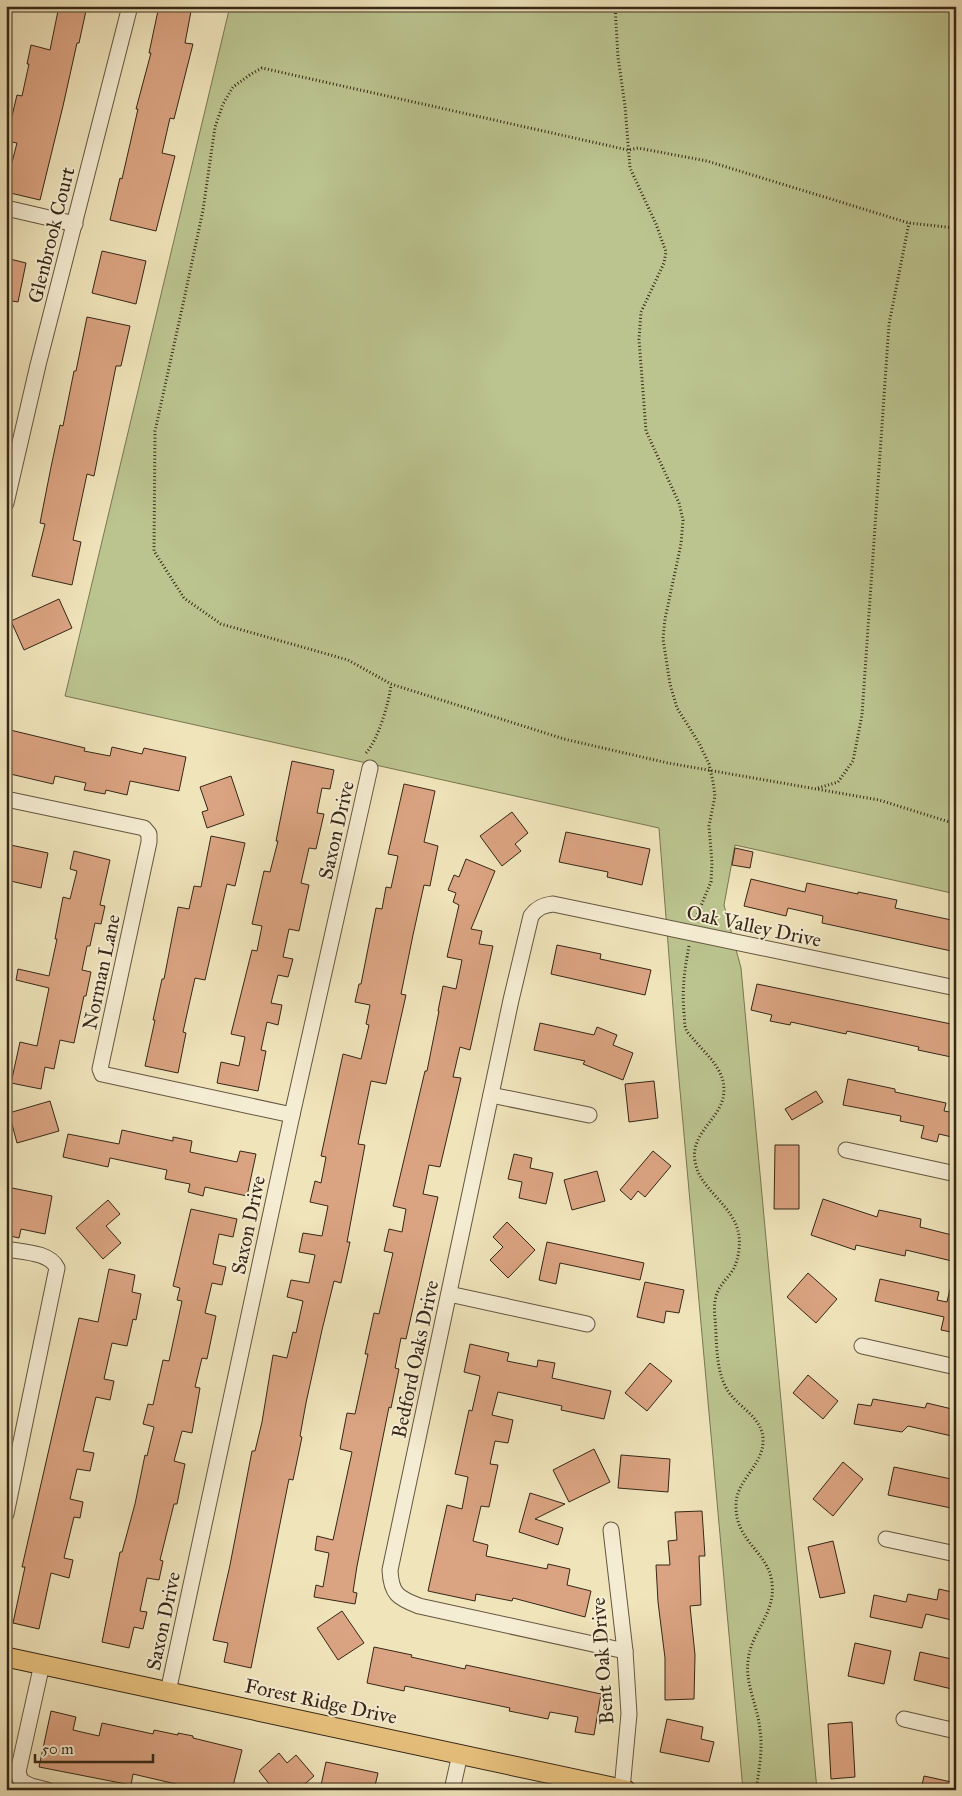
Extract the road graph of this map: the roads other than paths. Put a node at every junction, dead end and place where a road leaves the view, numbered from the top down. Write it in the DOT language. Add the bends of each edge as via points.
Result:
graph roads {
  1 [pos="130,6"];
  2 [pos="6,208"];
  3 [pos="75,224"];
  4 [pos="6,503"];
  5 [pos="370,768"];
  6 [pos="6,799"];
  7 [pos="544,905"];
  8 [pos="956,988"];
  9 [pos="491,1095"];
  10 [pos="292,1115"];
  11 [pos="589,1115"];
  12 [pos="846,1150"];
  13 [pos="956,1174"];
  14 [pos="6,1249"];
  15 [pos="449,1294"];
  16 [pos="587,1324"];
  17 [pos="862,1346"];
  18 [pos="956,1367"];
  19 [pos="6,1514"];
  20 [pos="612,1530"];
  21 [pos="886,1539"];
  22 [pos="956,1554"];
  23 [pos="625,1651"];
  24 [pos="6,1657"];
  25 [pos="42,1664"];
  26 [pos="168,1692"];
  27 [pos="904,1719"];
  28 [pos="956,1731"];
  29 [pos="460,1754"];
  30 [pos="624,1789"];
  31 [pos="47,1790"];
  32 [pos="452,1790"];
  1 -- 3 [label="street, Glenbrook Court"];
  2 -- 3 [label="street"];
  3 -- 4 [label="street, Glenbrook Court"];
  5 -- 10 [label="street, Saxon Drive"];
  6 -- 10 [label="street, Norman Lane" via="144,828 149,834 100,1069 102,1074"];
  7 -- 8 [label="street, Oak Valley Drive" via="553,904"];
  7 -- 9 [label="street, Bedford Oaks Drive" via="531,916"];
  9 -- 11 [label="street"];
  9 -- 15 [label="street, Bedford Oaks Drive"];
  10 -- 26 [label="street, Saxon Drive"];
  12 -- 13 [label="street"];
  14 -- 19 [label="street" via="46,1257 55,1262 57,1268"];
  15 -- 16 [label="street"];
  15 -- 23 [label="street, Bedford Oaks Drive" via="390,1570 390,1584 403,1600 418,1606"];
  17 -- 18 [label="street"];
  20 -- 23 [label="street, Bent Oak Drive"];
  21 -- 22 [label="street"];
  23 -- 30 [label="street, Bent Oak Drive" via="629,1714"];
  24 -- 25 [label="main road, Forest Ridge Drive"];
  25 -- 26 [label="main road, Forest Ridge Drive"];
  25 -- 31 [label="street" via="18,1772 21,1781"];
  26 -- 29 [label="main road, Forest Ridge Drive"];
  27 -- 28 [label="street"];
  29 -- 30 [label="main road, Forest Ridge Drive"];
  29 -- 32 [label="street"];
}
